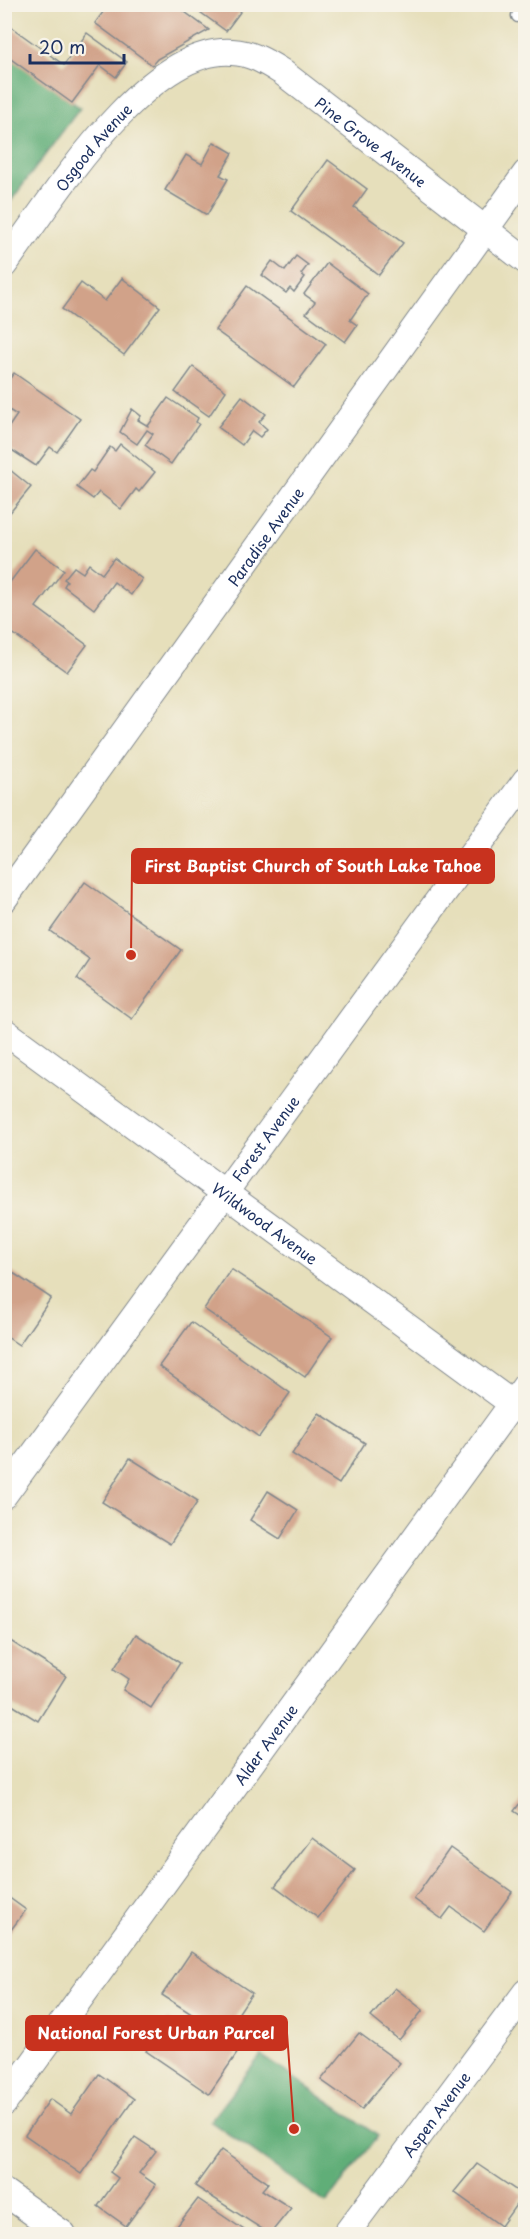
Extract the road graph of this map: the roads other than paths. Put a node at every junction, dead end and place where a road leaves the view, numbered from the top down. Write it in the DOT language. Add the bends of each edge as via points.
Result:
graph roads {
  1 [pos="207,54"];
  2 [pos="525,173"];
  3 [pos="484,230"];
  4 [pos="525,261"];
  5 [pos="4,265"];
  6 [pos="525,780"];
  7 [pos="4,899"];
  8 [pos="4,1031"];
  9 [pos="225,1193"];
  10 [pos="521,1401"];
  11 [pos="4,1495"];
  12 [pos="525,1992"];
  13 [pos="4,2103"];
  14 [pos="4,2192"];
  15 [pos="63,2235"];
  16 [pos="346,2235"];
  1 -- 3 [label="street, Pine Grove Avenue" via="232,52 258,57 282,72"];
  1 -- 5 [label="street, Osgood Avenue" via="156,82 120,114"];
  2 -- 3 [label="street, Paradise Avenue"];
  3 -- 4 [label="street, Pine Grove Avenue"];
  3 -- 7 [label="street, Paradise Avenue"];
  6 -- 9 [label="street, Forest Avenue"];
  8 -- 9 [label="street, Wildwood Avenue"];
  9 -- 10 [label="street, Wildwood Avenue"];
  9 -- 11 [label="street, Forest Avenue"];
  10 -- 13 [label="street, Alder Avenue"];
  12 -- 16 [label="street, Aspen Avenue"];
  14 -- 15 [label="street"];
}
